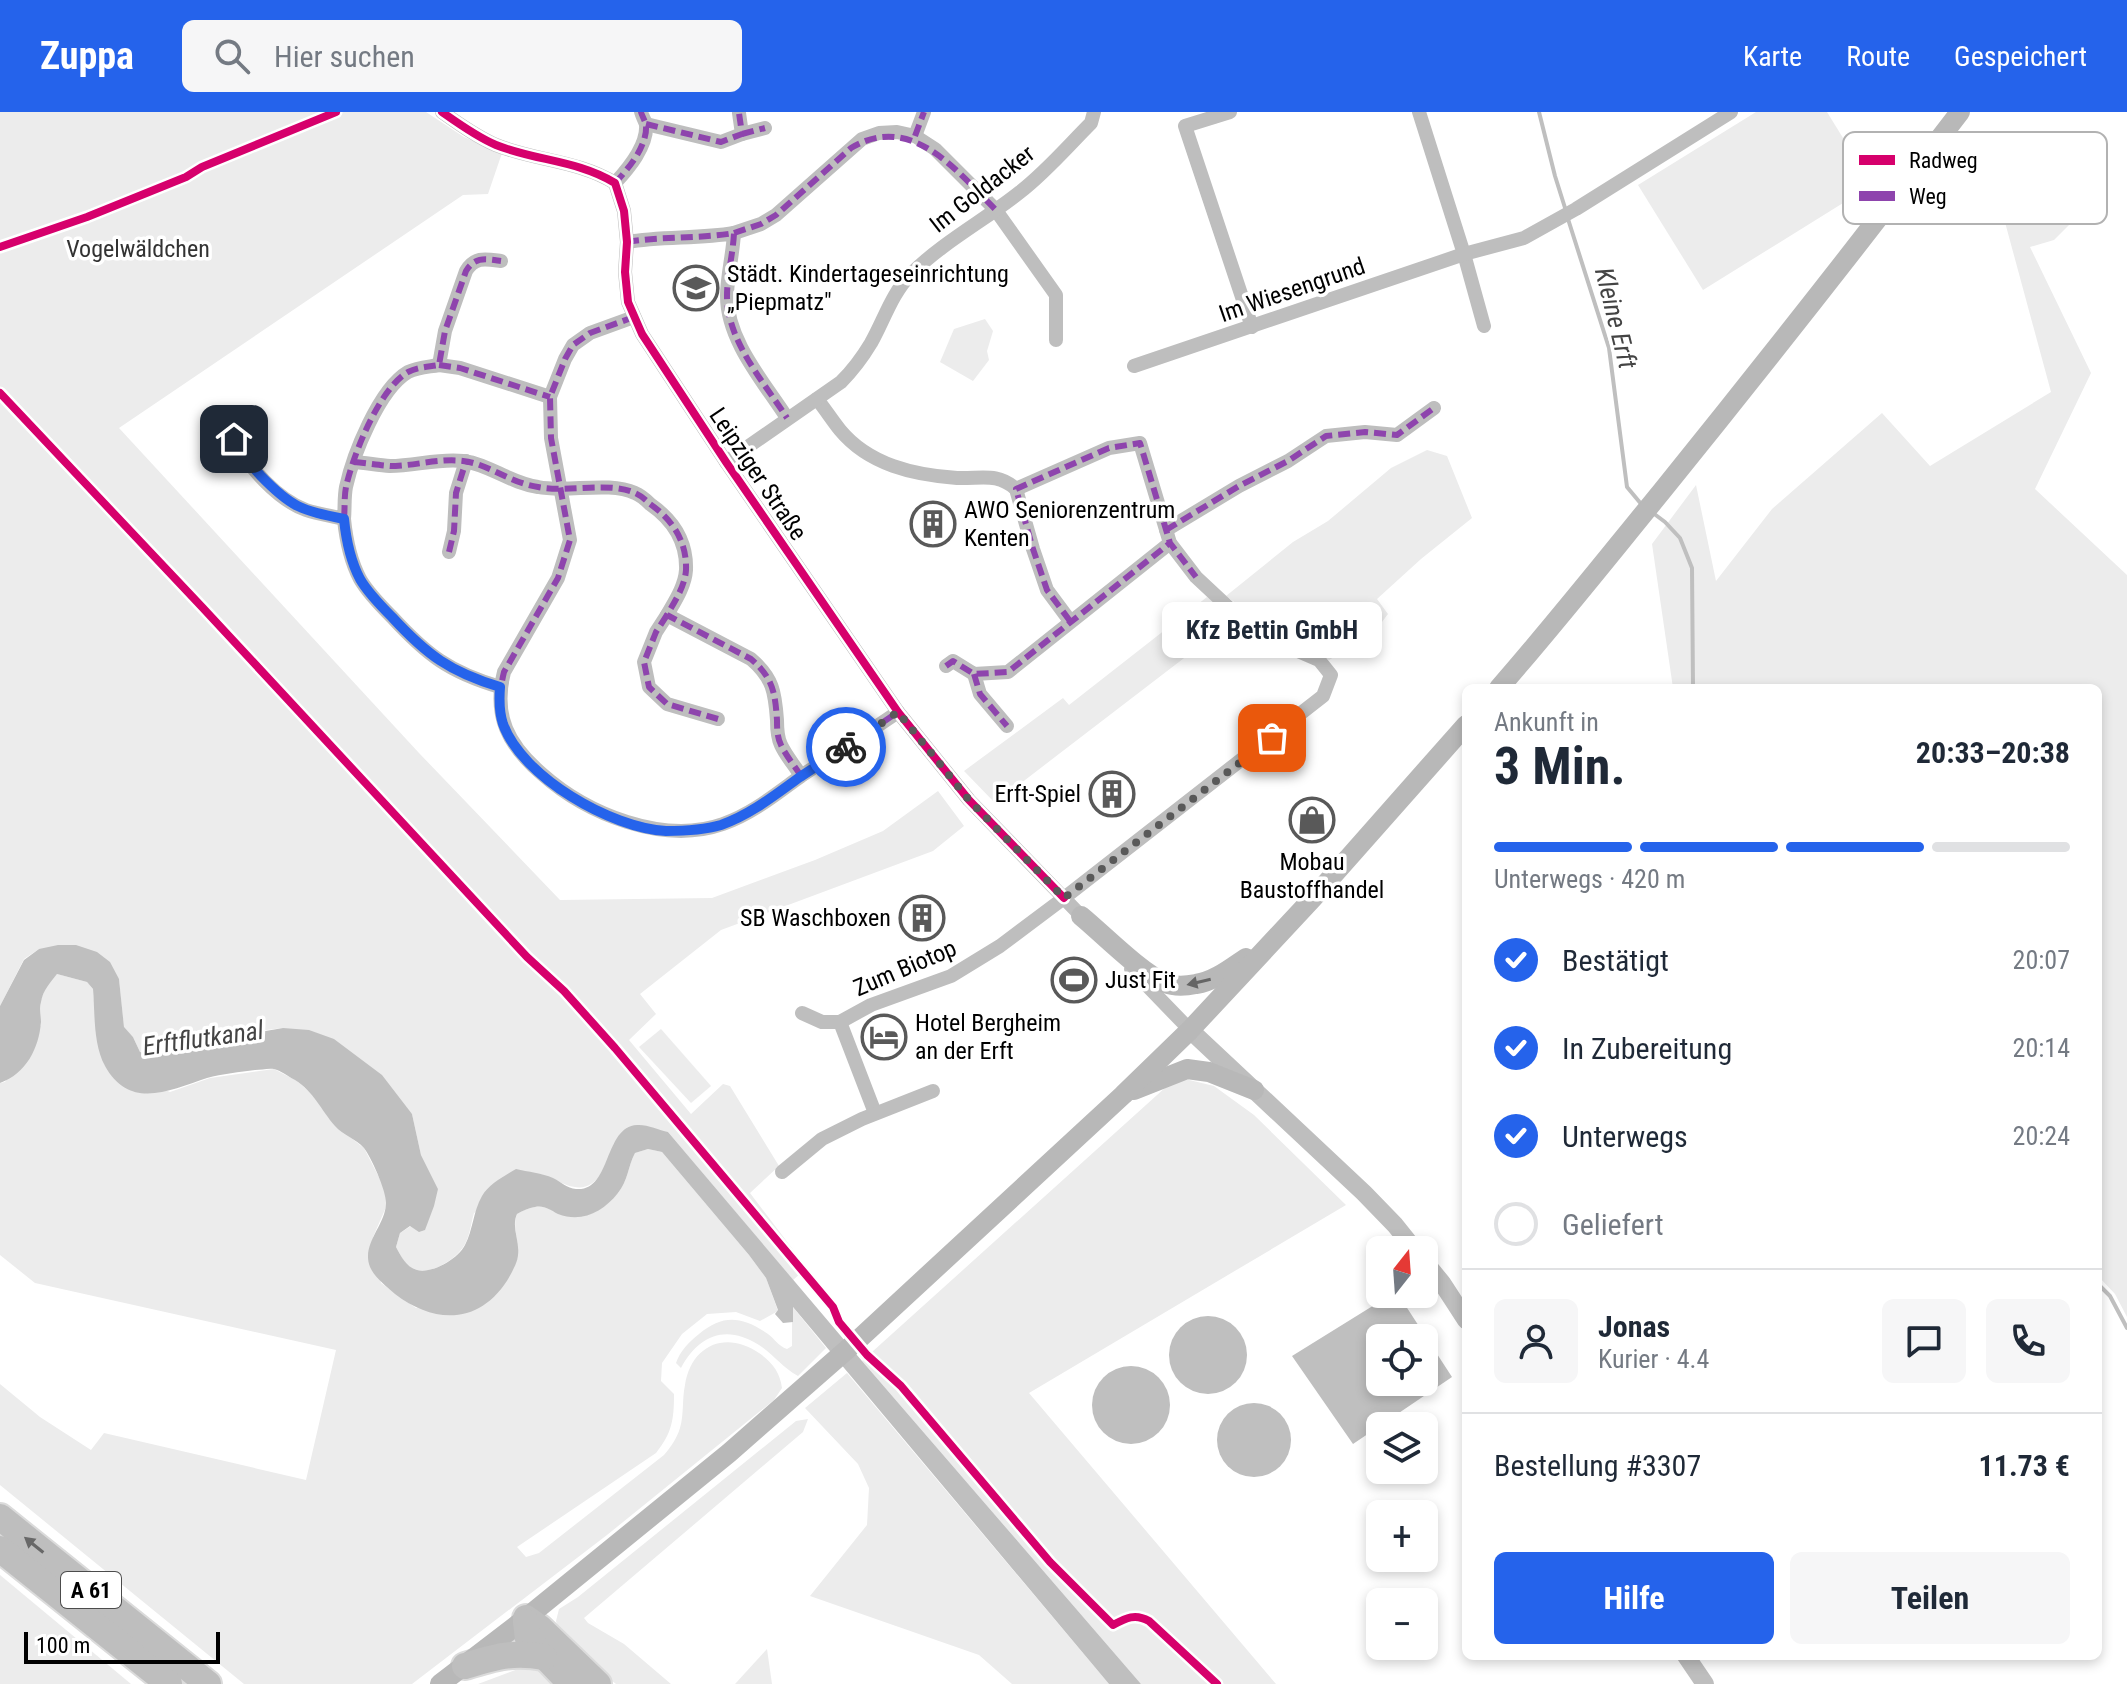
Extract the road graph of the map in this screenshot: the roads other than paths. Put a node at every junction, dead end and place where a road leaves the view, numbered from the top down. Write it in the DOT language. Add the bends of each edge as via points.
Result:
graph roads {
  1 [pos="442,112"];
  2 [pos="924,112"];
  3 [pos="1094,112"];
  4 [pos="1230,112"];
  5 [pos="1419,112"];
  6 [pos="1731,112"];
  7 [pos="739,113"];
  8 [pos="1958,113"];
  9 [pos="643,118"];
  10 [pos="765,128"];
  11 [pos="1944,132"];
  12 [pos="742,134"];
  13 [pos="915,136"];
  14 [pos="615,183"];
  15 [pos="995,209"];
  16 [pos="1874,224"];
  17 [pos="734,233"];
  18 [pos="627,242"];
  19 [pos="1464,254"];
  20 [pos="501,261"];
  21 [pos="634,317"];
  22 [pos="1484,326"];
  23 [pos="1252,327"];
  24 [pos="1056,340"];
  25 [pos="439,365"];
  26 [pos="1134,366"];
  27 [pos="550,397"];
  28 [pos="817,399"];
  29 [pos="1434,408"];
  30 [pos="787,418"];
  31 [pos="234,439"];
  32 [pos="466,461"];
  33 [pos="354,462"];
  34 [pos="726,462"];
  35 [pos="562,489"];
  36 [pos="1016,489"];
  37 [pos="344,519"];
  38 [pos="1168,536"];
  39 [pos="449,552"];
  40 [pos="667,615"];
  41 [pos="1070,621"];
  42 [pos="946,666"];
  43 [pos="974,674"];
  44 [pos="1503,684"];
  45 [pos="500,687"];
  46 [pos="898,712"];
  47 [pos="718,719"];
  48 [pos="1007,726"];
  49 [pos="1462,730"];
  50 [pos="801,776"];
  51 [pos="1064,898"];
  52 [pos="1081,916"];
  53 [pos="1267,946"];
  54 [pos="802,1013"];
  55 [pos="840,1022"];
  56 [pos="1190,1030"];
  57 [pos="1254,1090"];
  58 [pos="933,1091"];
  59 [pos="1123,1095"];
  60 [pos="875,1113"];
  61 [pos="782,1172"];
  62 [pos="1404,1236"];
  63 [pos="1438,1278"];
  64 [pos="1462,1314"];
  65 [pos="0,1517"];
  66 [pos="0,1549"];
  67 [pos="526,1618"];
  68 [pos="544,1657"];
  69 [pos="1689,1660"];
  70 [pos="465,1666"];
  71 [pos="169,1684"];
  72 [pos="208,1684"];
  73 [pos="440,1684"];
  74 [pos="571,1684"];
  75 [pos="598,1684"];
  76 [pos="1705,1684"];
  1 -- 14 [label="street" via="495,145 576,165"];
  2 -- 13 [label="street"];
  3 -- 15 [label="street, Im Goldacker" via="1091,123 1060,155"];
  4 -- 23 [label="street" via="1185,126"];
  5 -- 19 [label="street"];
  6 -- 19 [label="street, Im Wiesengrund" via="1553,223 1524,238"];
  7 -- 12 [label="street"];
  8 -- 11 [label="main road"];
  9 -- 12 [label="street" via="721,142"];
  9 -- 14 [label="street" via="638,153"];
  10 -- 12 [label="street"];
  13 -- 15 [label="street"];
  13 -- 17 [label="street" via="879,133 862,139 776,215"];
  14 -- 18 [label="street, Leipziger Straße"];
  15 -- 24 [label="street" via="1056,295"];
  15 -- 28 [label="street, Im Goldacker" via="911,273 856,367"];
  16 -- 44 [label="main road"];
  17 -- 18 [label="street"];
  17 -- 30 [label="street" via="727,295 730,322"];
  18 -- 21 [label="street, Leipziger Straße" via="625,281"];
  19 -- 22 [label="street"];
  19 -- 23 [label="street, Im Wiesengrund"];
  20 -- 25 [label="street" via="475,260 466,271"];
  21 -- 27 [label="street" via="573,345"];
  21 -- 34 [label="street, Leipziger Straße"];
  23 -- 26 [label="street, Im Wiesengrund"];
  25 -- 27 [label="street"];
  25 -- 33 [label="street" via="407,373 392,384"];
  27 -- 35 [label="street" via="551,438"];
  28 -- 30 [label="street, Im Goldacker"];
  28 -- 36 [label="street" via="840,431 886,464 926,474 995,478"];
  29 -- 38 [label="street" via="1397,435 1326,436 1239,486"];
  30 -- 34 [label="street, Im Goldacker"];
  31 -- 37 [label="street" via="245,460 281,497 308,511"];
  32 -- 33 [label="street" via="392,466"];
  32 -- 35 [label="street" via="526,485"];
  32 -- 39 [label="street"];
  33 -- 37 [label="street"];
  34 -- 46 [label="street, Leipziger Straße"];
  35 -- 40 [label="street" via="635,493 679,531 686,572"];
  35 -- 45 [label="street" via="570,540 563,565"];
  36 -- 38 [label="street" via="1109,448 1140,443"];
  36 -- 41 [label="street" via="1047,590"];
  37 -- 45 [label="street" via="360,579 379,603 439,662"];
  38 -- 41 [label="street"];
  38 -- 51 [label="street, Zum Biotop" via="1196,577 1241,619 1319,660 1331,675 1323,696 1300,716"];
  40 -- 47 [label="street" via="644,662 649,687 667,704"];
  40 -- 50 [label="street" via="762,668 776,698 780,744"];
  41 -- 43 [label="street" via="1008,672"];
  42 -- 43 [label="street" via="953,661"];
  43 -- 48 [label="street" via="980,694"];
  45 -- 50 [label="street" via="504,725 530,764 578,800 643,827 665,831 722,824"];
  46 -- 50 [label="street"];
  46 -- 51 [label="street, Leipziger Straße" via="969,800"];
  49 -- 53 [label="main road"];
  51 -- 52 [label="street, Leipziger Straße"];
  51 -- 55 [label="street, Zum Biotop" via="951,976"];
  53 -- 52 [label="main road, one-way" via="1213,979 1173,986"];
  52 -- 56 [label="street, Leipziger Straße"];
  53 -- 56 [label="main road"];
  54 -- 55 [label="street, Zum Biotop" via="822,1022"];
  55 -- 60 [label="street, Zum Biotop"];
  56 -- 57 [label="street"];
  56 -- 59 [label="main road"];
  57 -- 59 [label="main road" via="1187,1069"];
  57 -- 62 [label="street"];
  58 -- 60 [label="street"];
  59 -- 67 [label="main road" via="827,1368"];
  60 -- 61 [label="street" via="822,1139"];
  63 -- 64 [label="street"];
  72 -- 65 [label="highway, A 61, one-way"];
  66 -- 71 [label="highway, A 61"];
  67 -- 68 [label="highway" via="528,1639"];
  67 -- 70 [label="main road"];
  67 -- 75 [label="highway"];
  68 -- 70 [label="highway" via="506,1654"];
  68 -- 74 [label="highway"];
  69 -- 76 [label="street"];
  70 -- 73 [label="main road"];
}
